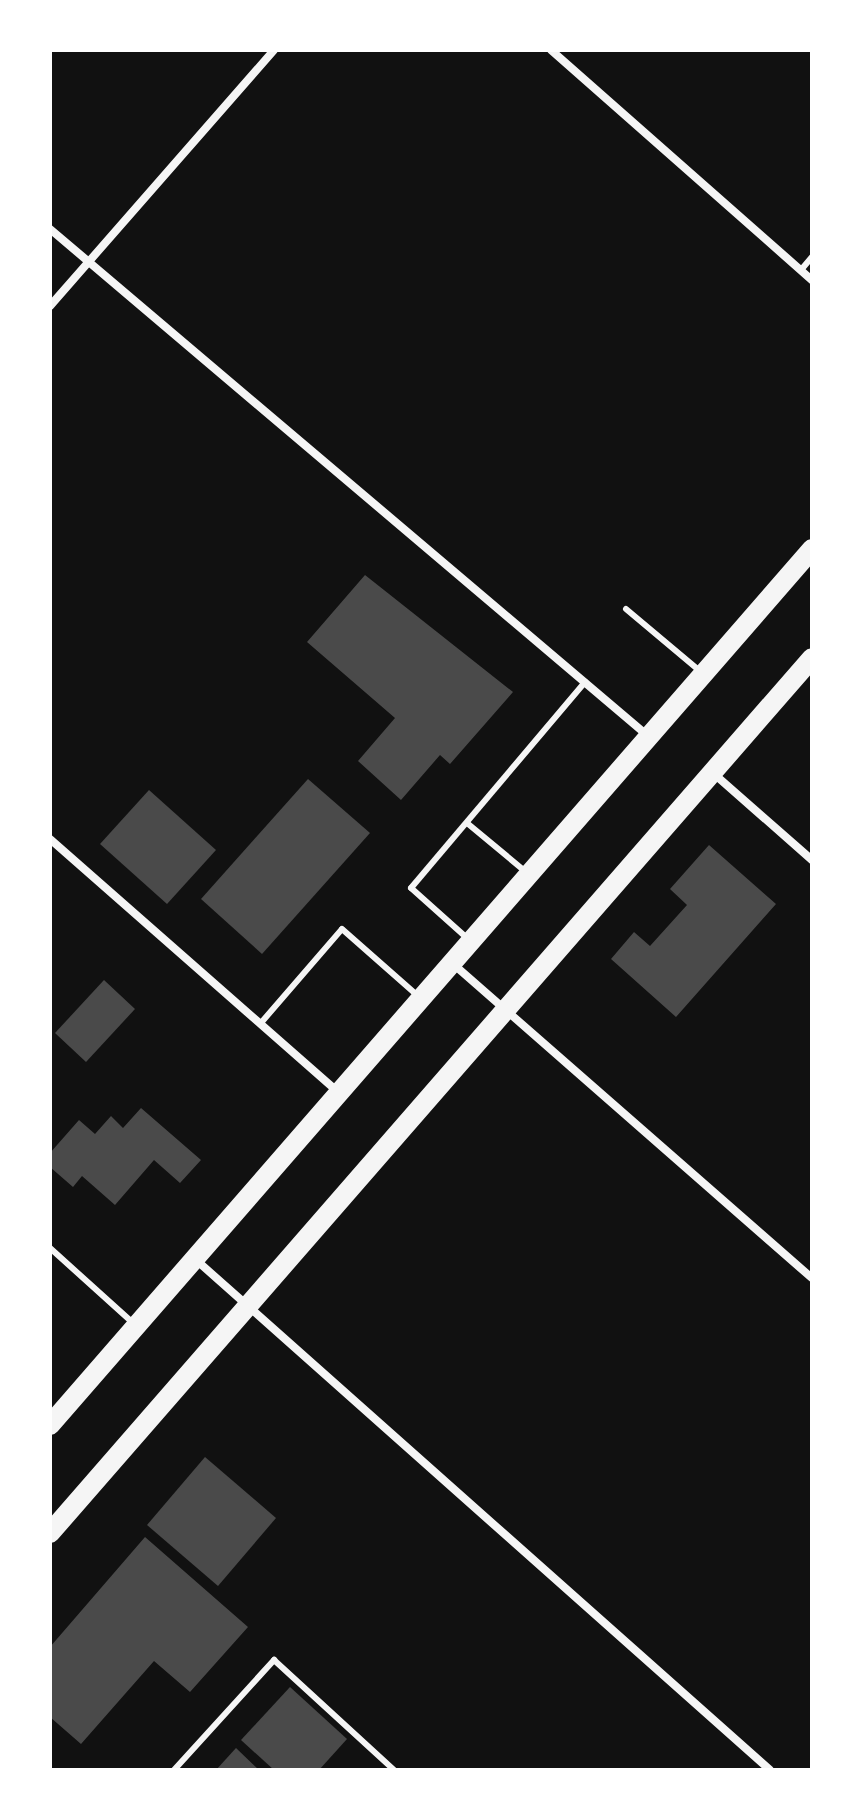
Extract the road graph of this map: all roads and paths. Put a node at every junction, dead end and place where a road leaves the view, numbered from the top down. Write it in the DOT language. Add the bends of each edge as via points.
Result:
graph roads {
  1 [pos="274,50"];
  2 [pos="551,50"];
  3 [pos="50,229"];
  4 [pos="812,257"];
  5 [pos="88,262"];
  6 [pos="801,270"];
  7 [pos="812,280"];
  8 [pos="50,306"];
  9 [pos="812,549"];
  10 [pos="626,609"];
  11 [pos="812,658"];
  12 [pos="703,674"];
  13 [pos="585,682"];
  14 [pos="649,737"];
  15 [pos="713,772"];
  16 [pos="467,823"];
  17 [pos="50,839"];
  18 [pos="812,860"];
  19 [pos="529,875"];
  20 [pos="471,941"];
  21 [pos="452,963"];
  22 [pos="421,998"];
  23 [pos="506,1010"];
  24 [pos="260,1024"];
  25 [pos="339,1093"];
  26 [pos="50,1248"];
  27 [pos="195,1258"];
  28 [pos="812,1278"];
  29 [pos="249,1305"];
  30 [pos="136,1326"];
  31 [pos="53,1414"];
  32 [pos="50,1533"];
  33 [pos="174,1770"];
  34 [pos="394,1770"];
  35 [pos="770,1770"];
  1 -- 5 [label="street"];
  2 -- 6 [label="street"];
  3 -- 5 [label="street"];
  4 -- 6 [label="lane"];
  5 -- 8 [label="street"];
  5 -- 13 [label="street"];
  6 -- 7 [label="street"];
  9 -- 12 [label="main road"];
  10 -- 12 [label="lane"];
  11 -- 15 [label="main road"];
  12 -- 14 [label="main road"];
  13 -- 14 [label="street"];
  13 -- 16 [label="lane"];
  14 -- 19 [label="main road"];
  15 -- 18 [label="street"];
  15 -- 23 [label="main road"];
  16 -- 19 [label="lane"];
  16 -- 20 [label="lane" via="411,888"];
  17 -- 24 [label="street"];
  19 -- 20 [label="main road"];
  20 -- 21 [label="main road"];
  21 -- 22 [label="main road"];
  21 -- 23 [label="street"];
  22 -- 24 [label="lane" via="342,929"];
  22 -- 25 [label="main road"];
  23 -- 28 [label="street"];
  23 -- 29 [label="main road"];
  24 -- 25 [label="street"];
  25 -- 27 [label="main road"];
  26 -- 30 [label="lane"];
  27 -- 29 [label="street"];
  27 -- 30 [label="main road"];
  29 -- 32 [label="main road"];
  29 -- 35 [label="street"];
  30 -- 31 [label="main road"];
  33 -- 34 [label="lane" via="274,1660"];
}
